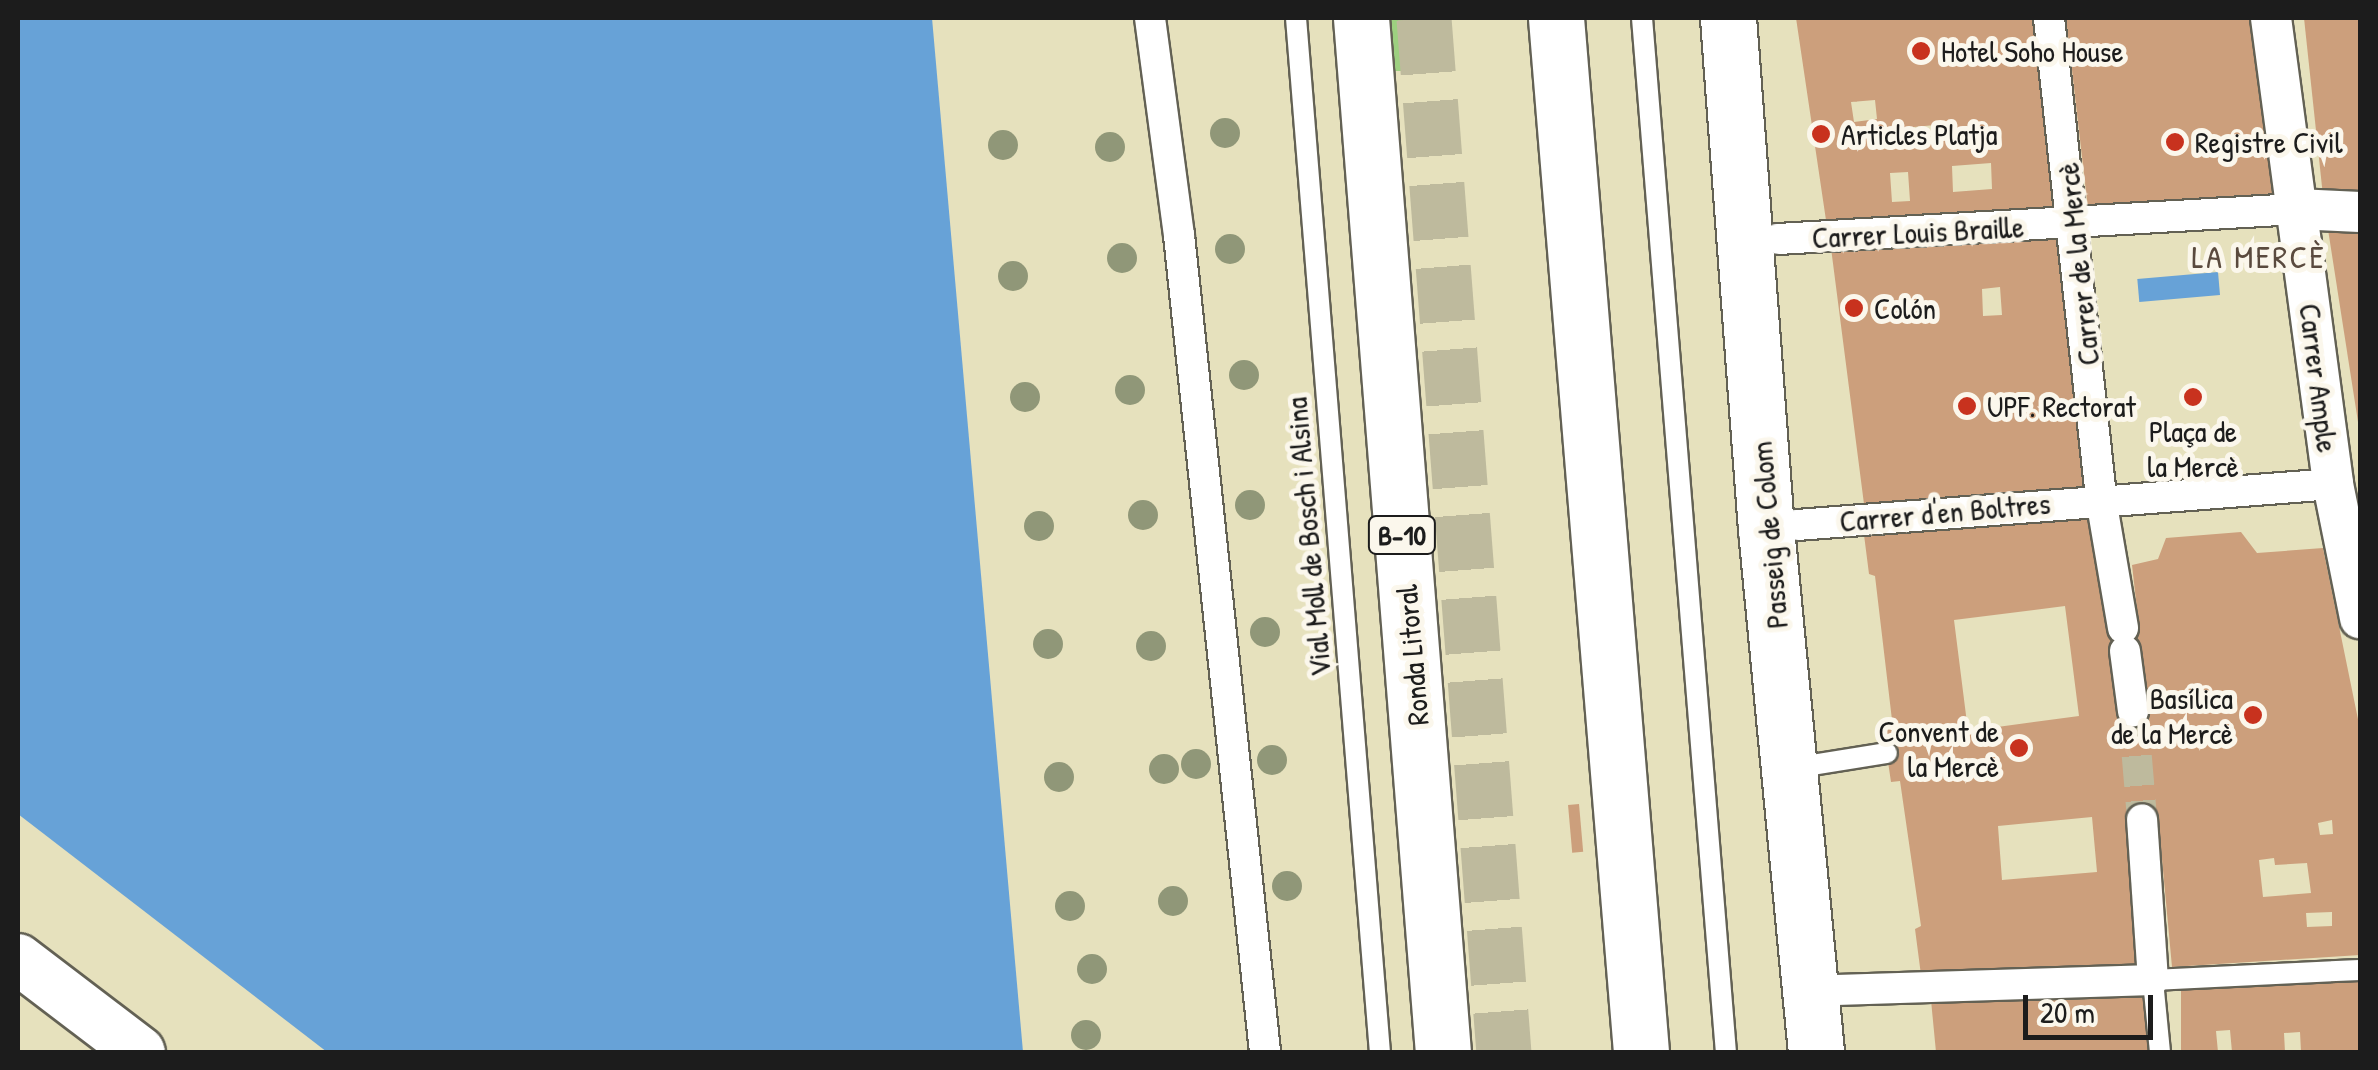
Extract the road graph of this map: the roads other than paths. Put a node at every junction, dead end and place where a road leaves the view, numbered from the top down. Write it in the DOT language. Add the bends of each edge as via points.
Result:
graph roads {
  1 [pos="1150,18"];
  2 [pos="1296,18"];
  3 [pos="1361,18"];
  4 [pos="1556,18"];
  5 [pos="1642,18"];
  6 [pos="1728,18"];
  7 [pos="2049,18"];
  8 [pos="2271,18"];
  9 [pos="2296,208"];
  10 [pos="2360,212"];
  11 [pos="2075,223"];
  12 [pos="1778,240"];
  13 [pos="2346,483"];
  14 [pos="2098,499"];
  15 [pos="1797,525"];
  16 [pos="2360,618"];
  17 [pos="2132,710"];
  18 [pos="1887,752"];
  19 [pos="1794,768"];
  20 [pos="2142,818"];
  21 [pos="18,960"];
  22 [pos="2360,970"];
  23 [pos="2153,980"];
  24 [pos="1836,990"];
  25 [pos="140,1052"];
  26 [pos="1265,1052"];
  27 [pos="1380,1052"];
  28 [pos="1443,1052"];
  29 [pos="1641,1052"];
  30 [pos="1726,1052"];
  31 [pos="1816,1052"];
  32 [pos="2160,1052"];
  1 -- 26 [label="street"];
  2 -- 27 [label="lane, Vial Moll de Bosch i Alsina"];
  3 -- 28 [label="main road, Ronda Litoral / B-10"];
  4 -- 29 [label="main road"];
  5 -- 30 [label="lane"];
  6 -- 19 [label="main road, Passeig de Colom" via="1766,528"];
  7 -- 11 [label="street, Carrer de la Mercè"];
  8 -- 9 [label="street, Carrer Ample"];
  9 -- 10 [label="street"];
  9 -- 11 [label="street, Carrer Louis Braille"];
  9 -- 13 [label="street, Carrer Ample"];
  11 -- 12 [label="street, Carrer Louis Braille"];
  11 -- 14 [label="street, Carrer de la Mercè"];
  13 -- 14 [label="street, Carrer d'en Boltres"];
  13 -- 16 [label="street, Carrer Ample"];
  14 -- 15 [label="street, Carrer d'en Boltres"];
  14 -- 17 [label="street, Carrer de la Mercè"];
  18 -- 19 [label="lane"];
  19 -- 31 [label="main road, Passeig de Colom"];
  20 -- 23 [label="street"];
  21 -- 25 [label="street"];
  22 -- 23 [label="lane"];
  23 -- 24 [label="street"];
  23 -- 32 [label="lane"];
}
